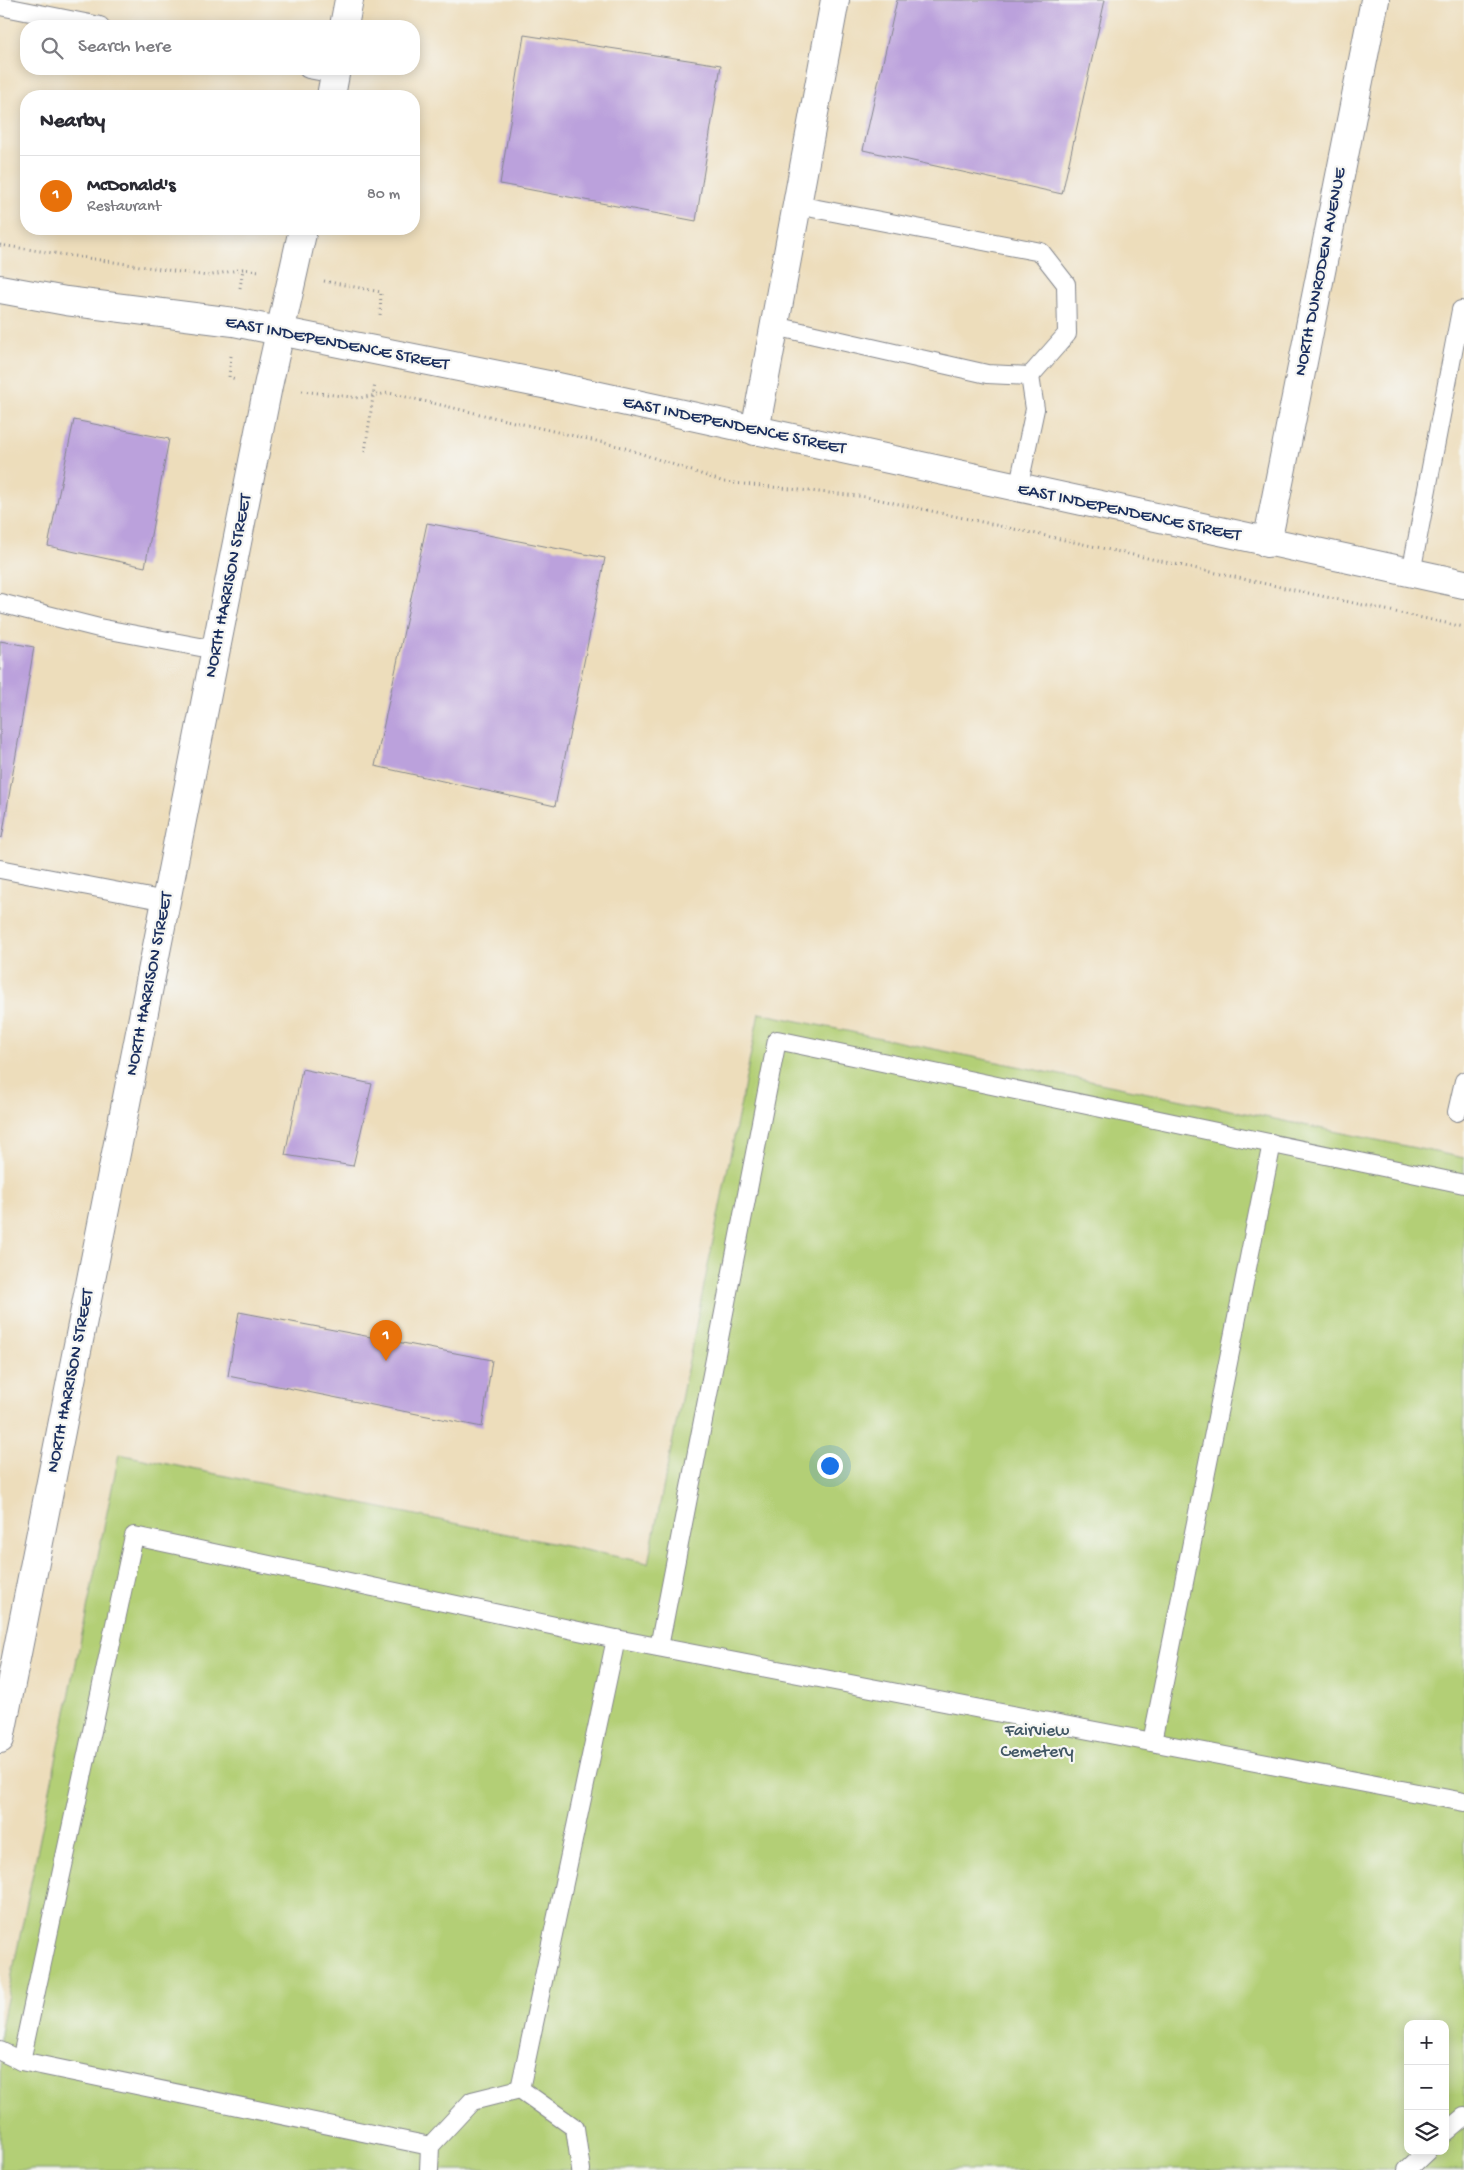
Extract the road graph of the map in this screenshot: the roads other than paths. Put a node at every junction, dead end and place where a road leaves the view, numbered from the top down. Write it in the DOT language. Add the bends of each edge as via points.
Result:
graph roads {
  1 [pos="349,0"];
  2 [pos="835,0"];
  3 [pos="1375,0"];
  4 [pos="0,6"];
  5 [pos="70,20"];
  6 [pos="345,20"];
  7 [pos="322,75"];
  8 [pos="334,80"];
  9 [pos="797,205"];
  10 [pos="302,235"];
  11 [pos="0,289"];
  12 [pos="1464,311"];
  13 [pos="775,326"];
  14 [pos="281,333"];
  15 [pos="1030,376"];
  16 [pos="755,431"];
  17 [pos="1018,489"];
  18 [pos="1268,543"];
  19 [pos="1411,573"];
  20 [pos="1464,584"];
  21 [pos="0,603"];
  22 [pos="216,650"];
  23 [pos="0,869"];
  24 [pos="166,901"];
  25 [pos="1464,1081"];
  26 [pos="1457,1112"];
  27 [pos="1272,1143"];
  28 [pos="1464,1184"];
  29 [pos="616,1639"];
  30 [pos="659,1647"];
  31 [pos="6,1677"];
  32 [pos="0,1739"];
  33 [pos="1152,1742"];
  34 [pos="1464,1802"];
  35 [pos="0,2051"];
  36 [pos="21,2061"];
  37 [pos="520,2088"];
  38 [pos="1464,2117"];
  39 [pos="1449,2130"];
  40 [pos="430,2146"];
  41 [pos="1423,2155"];
  42 [pos="429,2170"];
  43 [pos="581,2170"];
  44 [pos="1408,2170"];
  1 -- 6 [label="street"];
  2 -- 9 [label="street"];
  3 -- 18 [label="street, NORTH DUNRODEN AVENUE"];
  4 -- 5 [label="lane"];
  7 -- 8 [label="lane"];
  9 -- 13 [label="street"];
  9 -- 15 [label="lane" via="1041,252 1066,284 1068,334"];
  10 -- 14 [label="street, NORTH HARRISON STREET"];
  11 -- 14 [label="street, EAST INDEPENDENCE STREET" via="66,301 234,322"];
  12 -- 19 [label="lane" via="1461,310"];
  13 -- 15 [label="lane" via="987,374"];
  13 -- 16 [label="street"];
  14 -- 16 [label="street, EAST INDEPENDENCE STREET"];
  14 -- 22 [label="street, NORTH HARRISON STREET"];
  15 -- 17 [label="lane" via="1035,409"];
  16 -- 17 [label="street, EAST INDEPENDENCE STREET"];
  17 -- 18 [label="street, EAST INDEPENDENCE STREET"];
  18 -- 19 [label="street, EAST INDEPENDENCE STREET"];
  19 -- 20 [label="street, EAST INDEPENDENCE STREET"];
  21 -- 22 [label="lane" via="99,628"];
  22 -- 24 [label="street, NORTH HARRISON STREET"];
  23 -- 24 [label="lane"];
  24 -- 31 [label="street, NORTH HARRISON STREET"];
  25 -- 26 [label="lane"];
  27 -- 28 [label="lane"];
  27 -- 30 [label="lane" via="777,1040"];
  27 -- 33 [label="lane"];
  29 -- 30 [label="lane"];
  29 -- 36 [label="lane" via="134,1536"];
  29 -- 37 [label="lane"];
  30 -- 33 [label="lane"];
  31 -- 32 [label="street, NORTH HARRISON STREET"];
  33 -- 34 [label="lane"];
  35 -- 36 [label="lane"];
  36 -- 40 [label="lane"];
  37 -- 40 [label="lane" via="472,2101"];
  37 -- 43 [label="lane" via="574,2128"];
  38 -- 39 [label="lane"];
  40 -- 42 [label="lane"];
  41 -- 44 [label="lane"];
}
